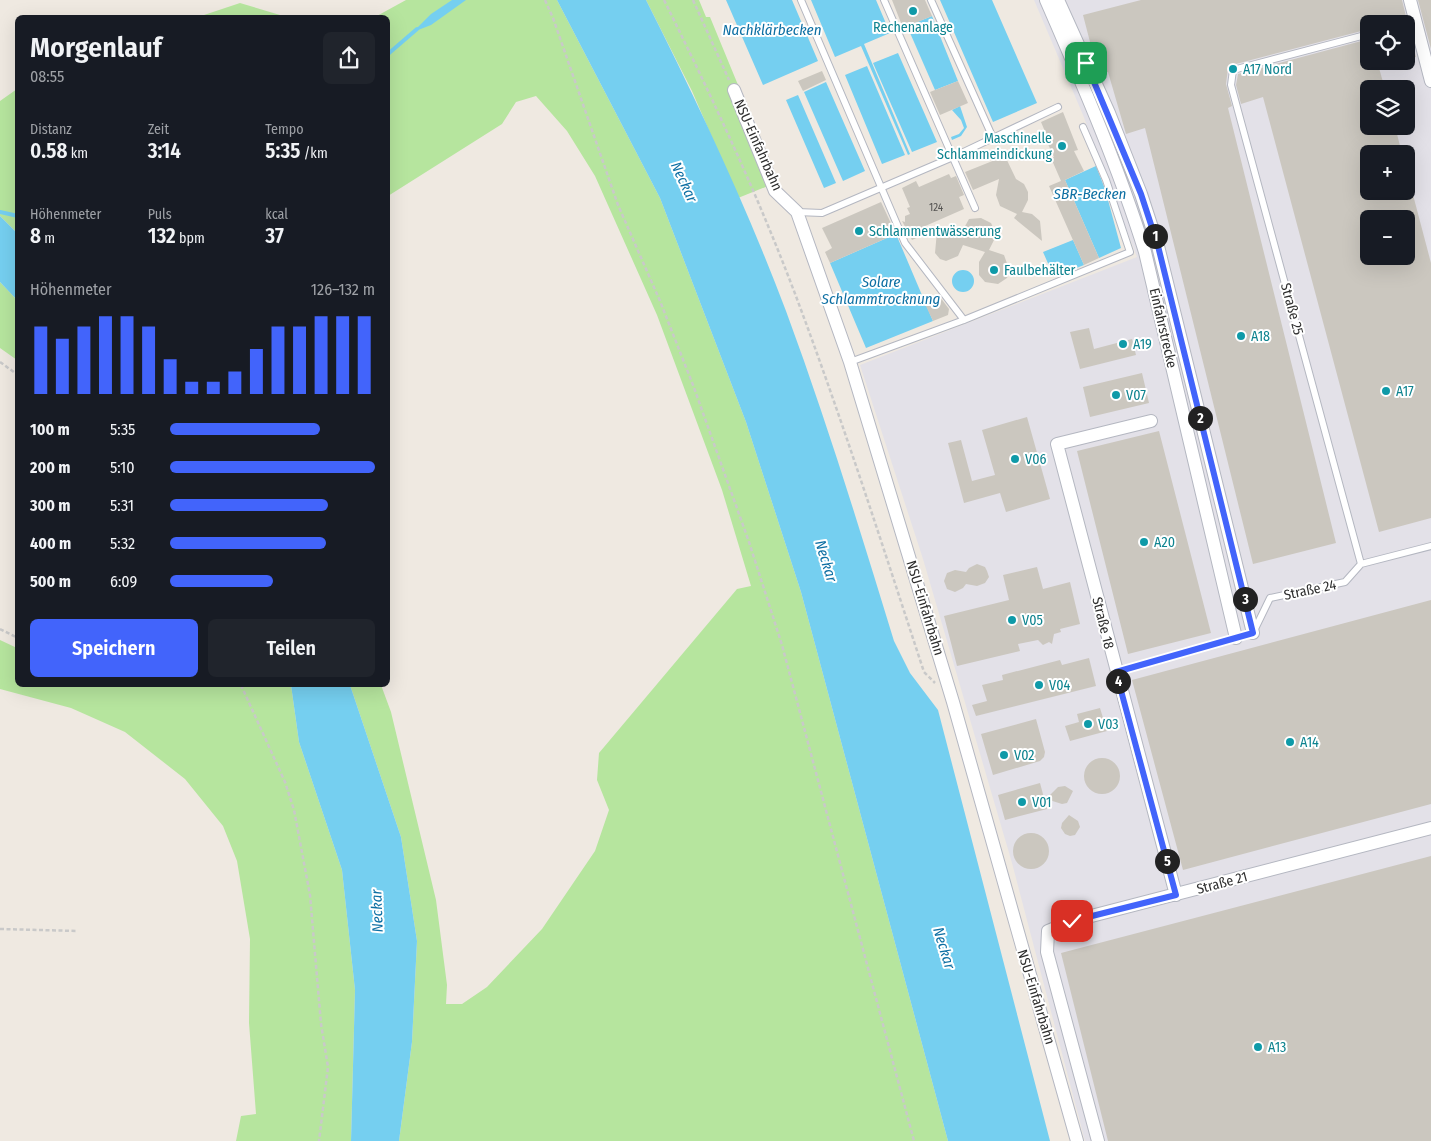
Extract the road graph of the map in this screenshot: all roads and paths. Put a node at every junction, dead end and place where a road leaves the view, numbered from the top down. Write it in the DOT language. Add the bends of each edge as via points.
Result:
graph roads {
  1 [pos="545,0"];
  2 [pos="664,0"];
  3 [pos="694,0"];
  4 [pos="801,0"];
  5 [pos="884,0"];
  6 [pos="931,0"];
  7 [pos="1046,0"];
  8 [pos="1058,0"];
  9 [pos="1410,0"];
  10 [pos="1411,15"];
  11 [pos="1415,35"];
  12 [pos="1360,36"];
  13 [pos="1431,81"];
  14 [pos="734,90"];
  15 [pos="1058,107"];
  16 [pos="1083,126"];
  17 [pos="993,138"];
  18 [pos="953,157"];
  19 [pos="882,187"];
  20 [pos="975,208"];
  21 [pos="797,212"];
  22 [pos="964,320"];
  23 [pos="0,362"];
  24 [pos="850,362"];
  25 [pos="15,373"];
  26 [pos="1150,421"];
  27 [pos="1431,546"];
  28 [pos="1361,564"];
  29 [pos="0,629"];
  30 [pos="1253,633"];
  31 [pos="15,636"];
  32 [pos="1236,638"];
  33 [pos="1116,672"];
  34 [pos="936,684"];
  35 [pos="242,687"];
  36 [pos="1431,828"];
  37 [pos="1176,895"];
  38 [pos="0,929"];
  39 [pos="78,931"];
  40 [pos="319,1141"];
  41 [pos="914,1141"];
  42 [pos="1077,1141"];
  43 [pos="1098,1141"];
  1 -- 41 [label="path" via="618,205 693,384 749,542 782,645"];
  2 -- 34 [label="path" via="714,103 786,270 835,402 924,672"];
  3 -- 14 [label="path"];
  4 -- 19 [label="lane"];
  5 -- 18 [label="lane"];
  6 -- 17 [label="lane"];
  7 -- 32 [label="street, Einfahrstrecke" via="1104,135 1145,252"];
  8 -- 30 [label="street, Einfahrstrecke" via="1109,113 1158,246"];
  9 -- 10 [label="street"];
  11 -- 13 [label="street"];
  12 -- 28 [label="lane, Straße 25" via="1233,70 1231,84"];
  14 -- 21 [label="street, NSU-Einfahrbahn" via="775,190"];
  15 -- 17 [label="lane"];
  16 -- 22 [label="lane" via="1106,180 1130,252"];
  17 -- 18 [label="lane"];
  18 -- 19 [label="lane"];
  18 -- 20 [label="lane"];
  19 -- 21 [label="lane" via="822,213"];
  19 -- 22 [label="lane" via="905,243"];
  21 -- 24 [label="street, NSU-Einfahrbahn"];
  22 -- 24 [label="lane"];
  23 -- 25 [label="path"];
  24 -- 42 [label="street, NSU-Einfahrbahn" via="953,702"];
  26 -- 33 [label="street, Straße 18" via="1057,444"];
  27 -- 28 [label="lane"];
  28 -- 30 [label="lane, Straße 24" via="1344,582 1270,598"];
  29 -- 31 [label="path"];
  30 -- 32 [label="lane"];
  32 -- 33 [label="lane"];
  33 -- 37 [label="street, Straße 18"];
  35 -- 40 [label="path" via="285,782 294,810 310,895 328,1067"];
  36 -- 37 [label="street, Straße 21"];
  37 -- 43 [label="street, Straße 21" via="1072,921 1048,932 1047,952"];
  38 -- 39 [label="path"];
}
